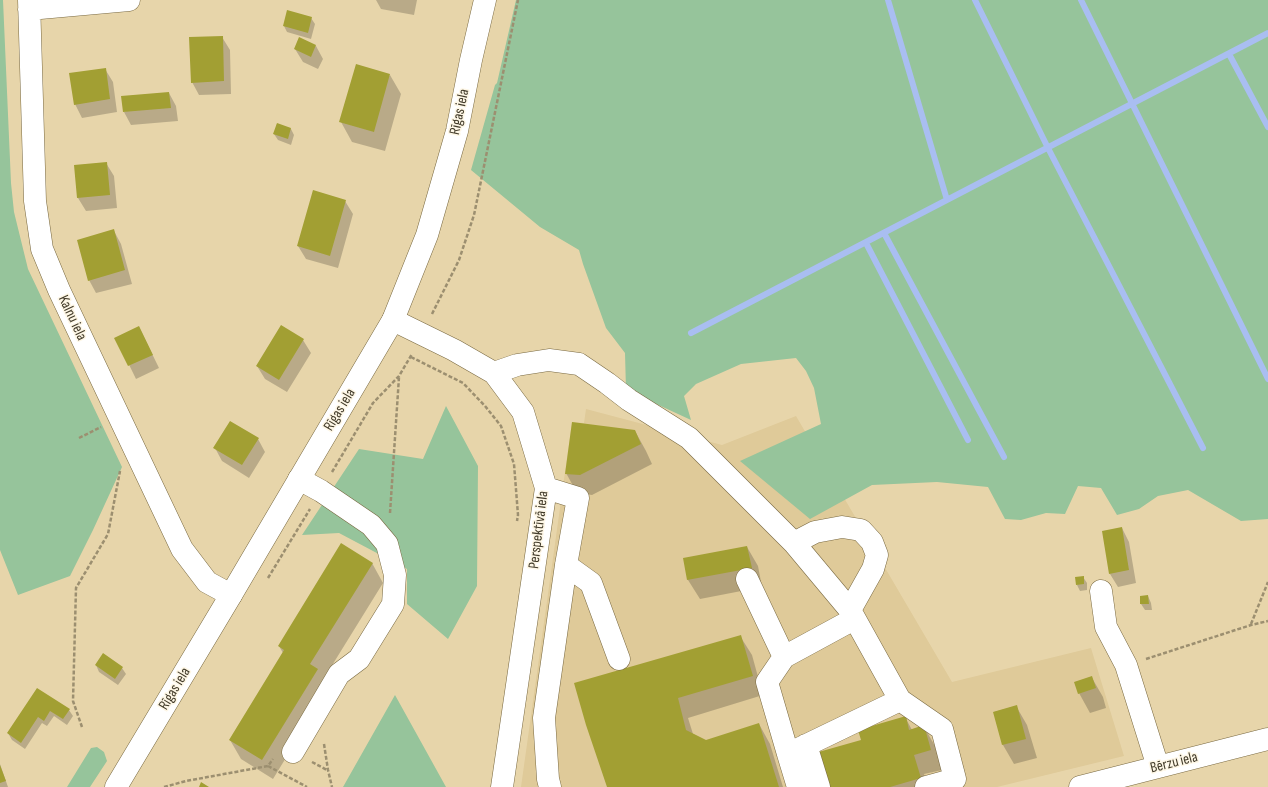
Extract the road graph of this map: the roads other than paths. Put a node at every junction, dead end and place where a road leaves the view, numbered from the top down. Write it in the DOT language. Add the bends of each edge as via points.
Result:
graph roads {
  1 [pos="129,0"];
  2 [pos="485,0"];
  3 [pos="29,4"];
  4 [pos="393,320"];
  5 [pos="494,373"];
  6 [pos="299,479"];
  7 [pos="546,488"];
  8 [pos="794,542"];
  9 [pos="566,565"];
  10 [pos="747,579"];
  11 [pos="1101,591"];
  12 [pos="231,596"];
  13 [pos="852,614"];
  14 [pos="784,657"];
  15 [pos="619,659"];
  16 [pos="900,700"];
  17 [pos="1268,739"];
  18 [pos="797,749"];
  19 [pos="284,753"];
  20 [pos="1158,767"];
  21 [pos="116,787"];
  22 [pos="502,787"];
  23 [pos="550,787"];
  24 [pos="798,787"];
  25 [pos="819,787"];
  26 [pos="926,787"];
  27 [pos="1080,787"];
  1 -- 3 [label="street"];
  2 -- 4 [label="street, Rīgas iela" via="457,131 429,228"];
  3 -- 12 [label="street, Kalnu iela" via="35,201 42,249 58,290 182,549 208,582"];
  4 -- 5 [label="street, Perspektīvā iela"];
  4 -- 6 [label="street, Rīgas iela"];
  5 -- 7 [label="street, Perspektīvā iela" via="523,412"];
  5 -- 8 [label="street" via="518,365 549,360 579,364 689,438"];
  6 -- 12 [label="street, Rīgas iela"];
  6 -- 19 [label="street" via="371,525 388,544 394,575 393,604 359,659 339,674"];
  7 -- 9 [label="street" via="578,498"];
  7 -- 22 [label="street, Perspektīvā iela"];
  8 -- 13 [label="street"];
  8 -- 13 [label="street" via="814,532 842,528 861,530 872,542 877,555"];
  9 -- 15 [label="street" via="591,583"];
  9 -- 23 [label="street" via="544,718"];
  10 -- 14 [label="street"];
  11 -- 20 [label="street" via="1106,627 1126,665"];
  12 -- 21 [label="street, Rīgas iela"];
  13 -- 14 [label="street"];
  13 -- 16 [label="street"];
  14 -- 18 [label="street" via="767,682"];
  16 -- 18 [label="street"];
  16 -- 26 [label="street" via="942,729 955,779"];
  17 -- 20 [label="street, Bērzu iela"];
  18 -- 24 [label="street"];
  18 -- 25 [label="street"];
  20 -- 27 [label="street, Bērzu iela"];
}
